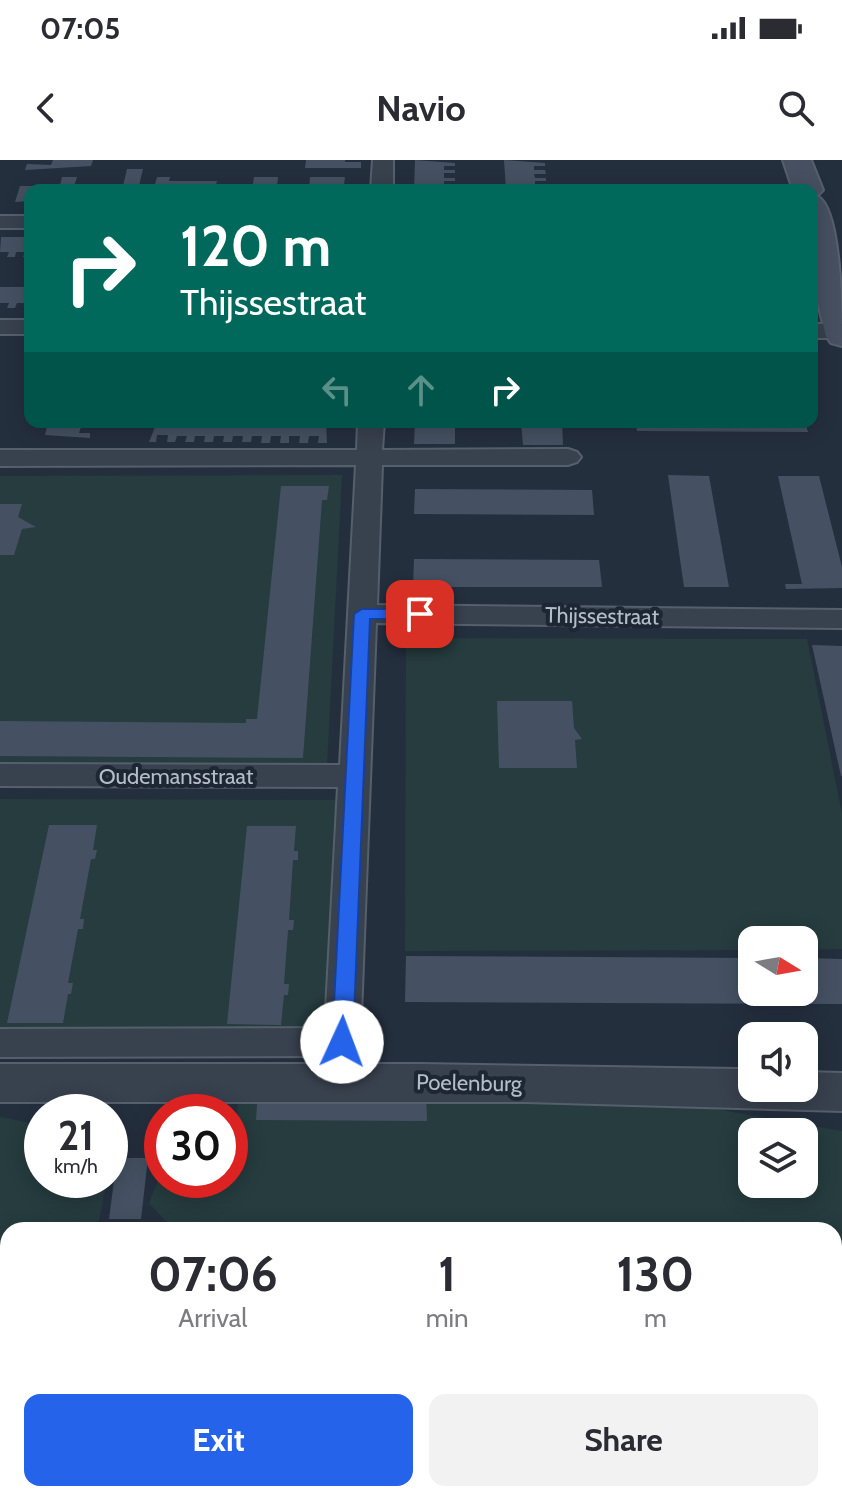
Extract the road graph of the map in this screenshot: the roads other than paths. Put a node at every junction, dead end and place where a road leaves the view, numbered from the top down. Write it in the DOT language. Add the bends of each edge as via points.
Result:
graph roads {
  1 [pos="383,160"];
  2 [pos="382,184"];
  3 [pos="0,222"];
  4 [pos="24,222"];
  5 [pos="818,222"];
  6 [pos="836,278"];
  7 [pos="0,327"];
  8 [pos="24,327"];
  9 [pos="834,332"];
  10 [pos="371,428"];
  11 [pos="369,457"];
  12 [pos="568,457"];
  13 [pos="0,458"];
  14 [pos="362,614"];
  15 [pos="842,619"];
  16 [pos="0,775"];
  17 [pos="353,776"];
  18 [pos="0,1043"];
  19 [pos="0,1083"];
  20 [pos="842,1092"];
  1 -- 2 [label="street"];
  3 -- 4 [label="street"];
  5 -- 6 [label="main road"];
  6 -- 9 [label="main road" via="827,277"];
  7 -- 8 [label="street"];
  10 -- 11 [label="street"];
  11 -- 12 [label="street"];
  11 -- 13 [label="street"];
  11 -- 14 [label="street"];
  14 -- 15 [label="street, Thijssestraat"];
  14 -- 17 [label="street"];
  16 -- 17 [label="street, Oudemansstraat"];
  17 -- 18 [label="street" via="342,1042"];
  19 -- 20 [label="street, Poelenburg" via="687,1085"];
}
